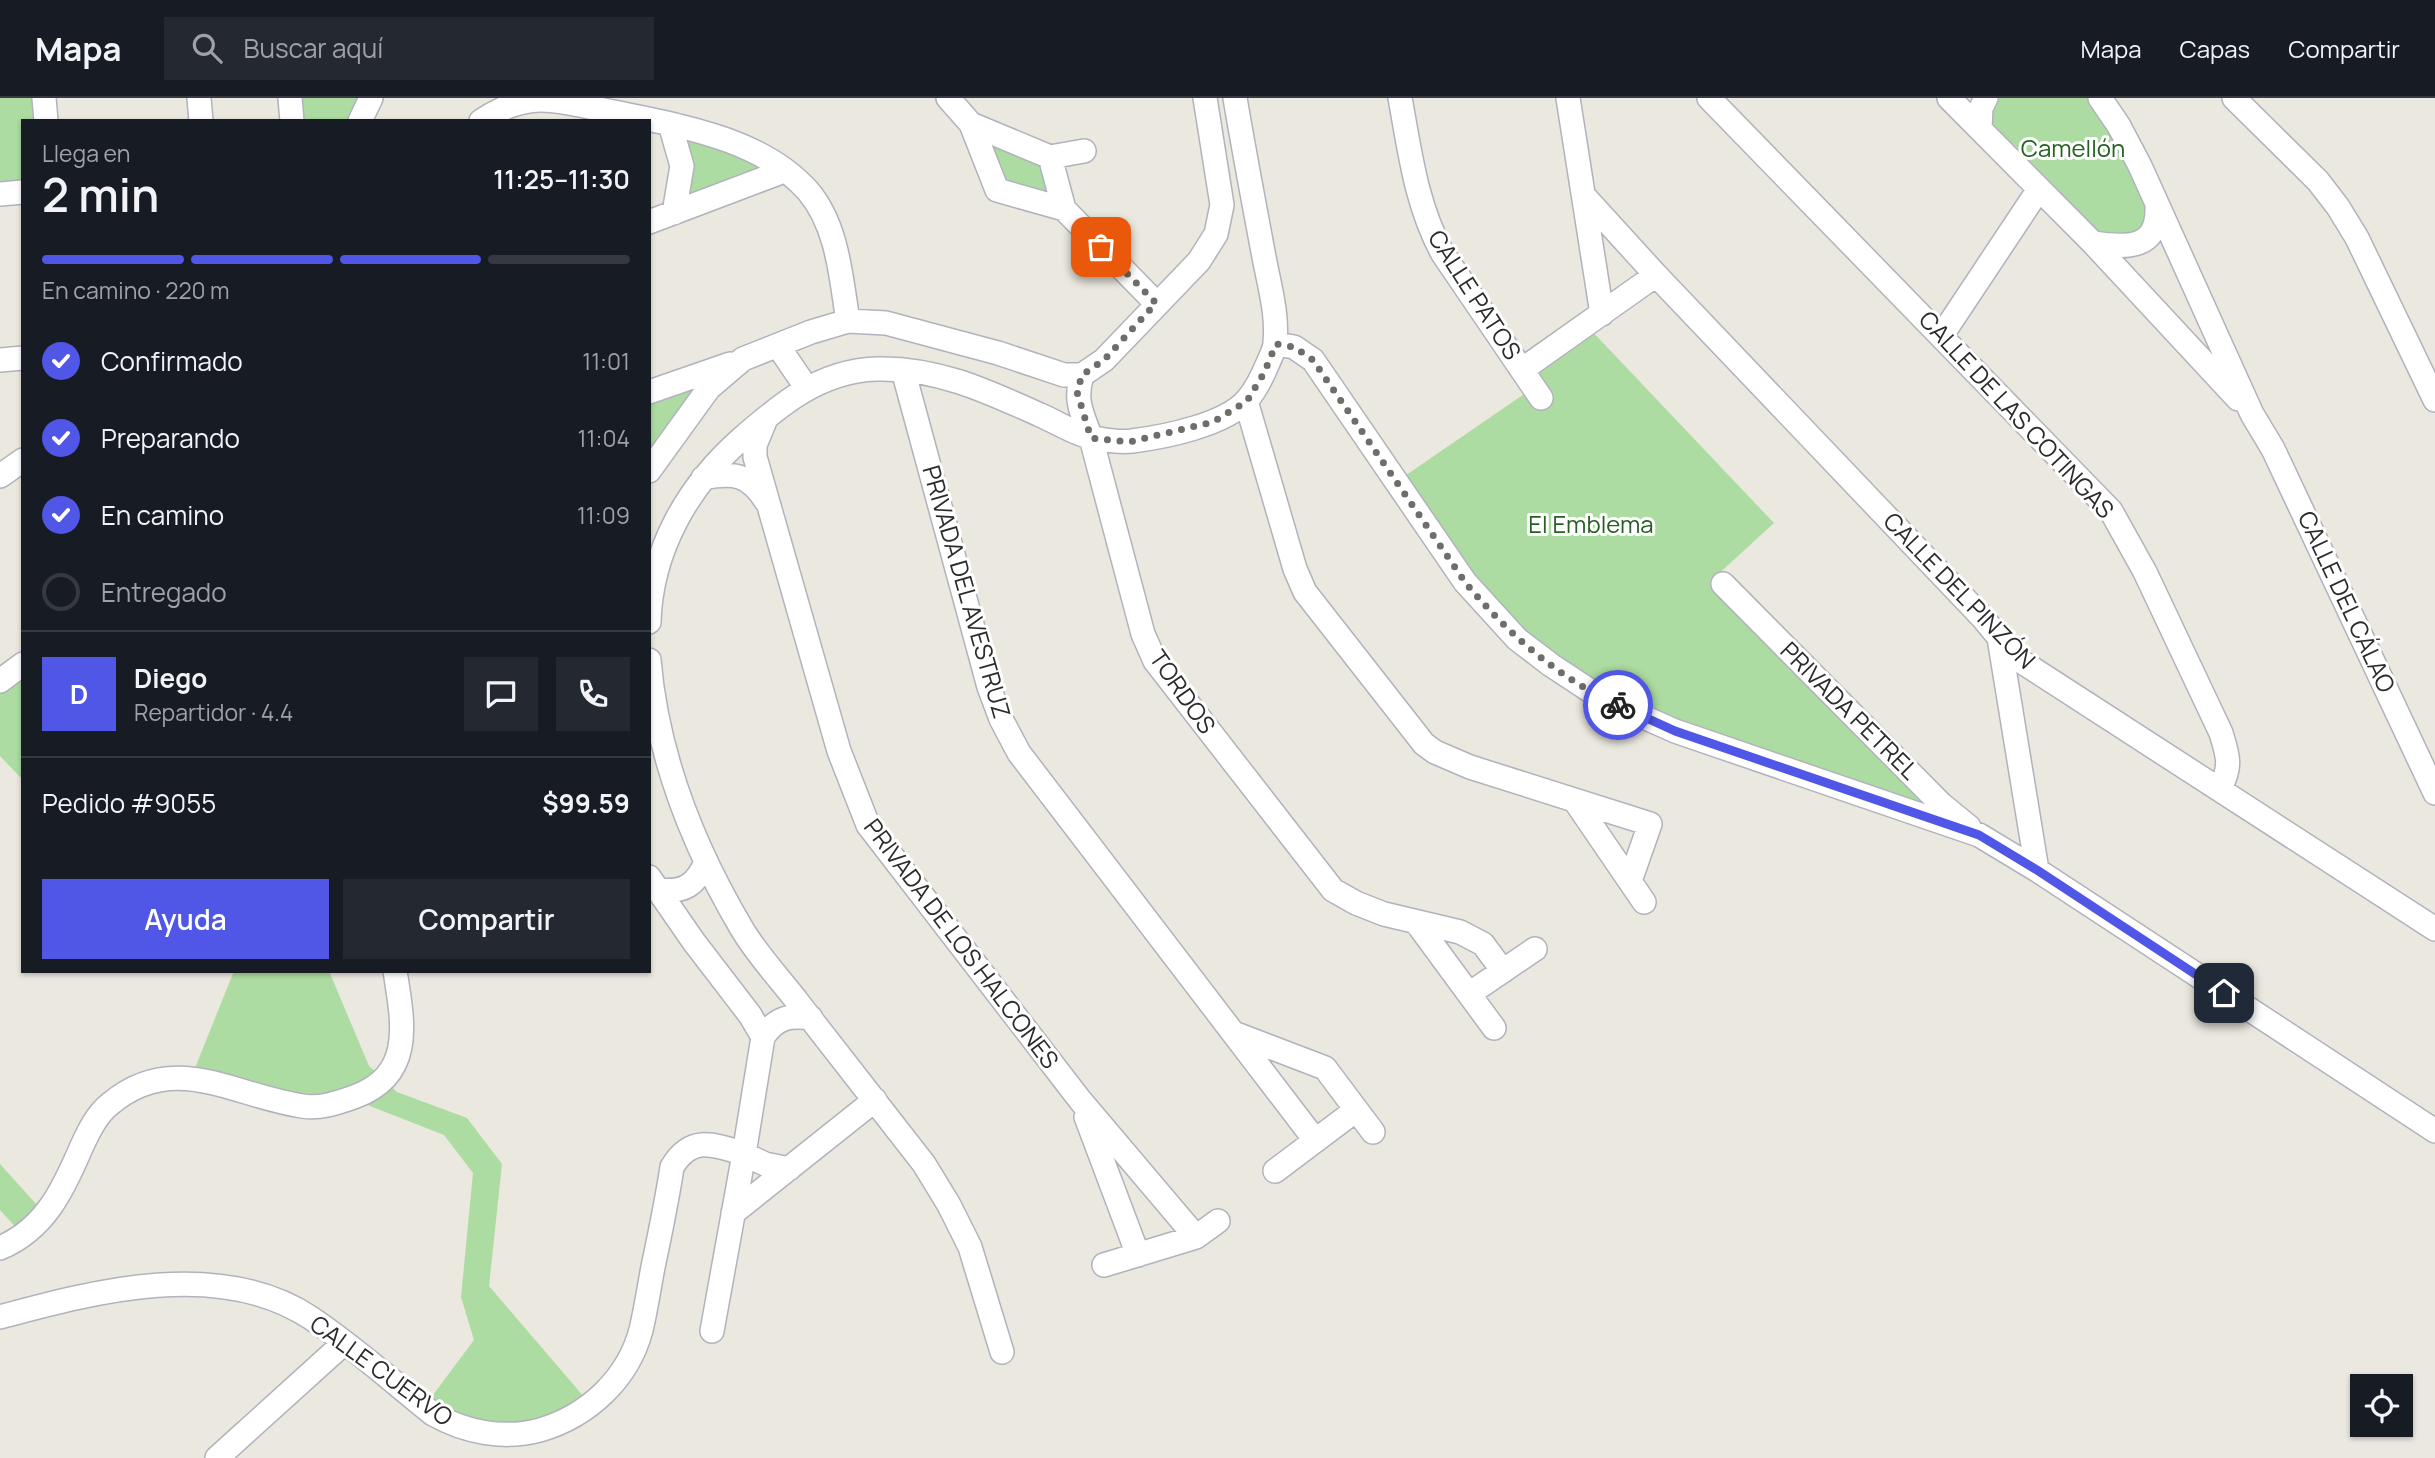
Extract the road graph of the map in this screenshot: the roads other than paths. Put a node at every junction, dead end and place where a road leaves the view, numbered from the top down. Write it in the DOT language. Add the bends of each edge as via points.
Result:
graph roads {
  1 [pos="44,98"];
  2 [pos="199,98"];
  3 [pos="290,98"];
  4 [pos="371,98"];
  5 [pos="948,98"];
  6 [pos="1205,98"];
  7 [pos="1235,98"];
  8 [pos="1400,98"];
  9 [pos="1568,98"];
  10 [pos="1709,98"];
  11 [pos="1949,98"];
  12 [pos="1986,98"];
  13 [pos="2100,98"];
  14 [pos="2234,98"];
  15 [pos="46,119"];
  16 [pos="201,119"];
  17 [pos="292,119"];
  18 [pos="361,119"];
  19 [pos="484,119"];
  20 [pos="643,119"];
  21 [pos="651,120"];
  22 [pos="670,124"];
  23 [pos="971,124"];
  24 [pos="1980,129"];
  25 [pos="1084,151"];
  26 [pos="1050,157"];
  27 [pos="784,171"];
  28 [pos="2039,189"];
  29 [pos="21,192"];
  30 [pos="0,194"];
  31 [pos="1584,197"];
  32 [pos="2157,205"];
  33 [pos="1064,209"];
  34 [pos="674,213"];
  35 [pos="651,221"];
  36 [pos="2093,243"];
  37 [pos="1656,275"];
  38 [pos="1156,303"];
  39 [pos="1602,314"];
  40 [pos="848,321"];
  41 [pos="1942,335"];
  42 [pos="1276,344"];
  43 [pos="778,346"];
  44 [pos="21,358"];
  45 [pos="743,359"];
  46 [pos="0,360"];
  47 [pos="1523,369"];
  48 [pos="903,370"];
  49 [pos="1082,375"];
  50 [pos="806,387"];
  51 [pos="651,391"];
  52 [pos="1541,398"];
  53 [pos="2435,400"];
  54 [pos="1247,401"];
  55 [pos="771,412"];
  56 [pos="2252,414"];
  57 [pos="1091,438"];
  58 [pos="21,460"];
  59 [pos="21,461"];
  60 [pos="0,462"];
  61 [pos="651,468"];
  62 [pos="0,476"];
  63 [pos="704,478"];
  64 [pos="766,501"];
  65 [pos="1723,584"];
  66 [pos="651,605"];
  67 [pos="1999,638"];
  68 [pos="21,665"];
  69 [pos="651,679"];
  70 [pos="0,681"];
  71 [pos="2220,788"];
  72 [pos="2435,793"];
  73 [pos="1575,801"];
  74 [pos="1979,835"];
  75 [pos="706,862"];
  76 [pos="2037,870"];
  77 [pos="1630,881"];
  78 [pos="654,883"];
  79 [pos="1644,902"];
  80 [pos="1416,922"];
  81 [pos="2435,929"];
  82 [pos="1535,949"];
  83 [pos="1503,971"];
  84 [pos="395,973"];
  85 [pos="1469,994"];
  86 [pos="811,1018"];
  87 [pos="1494,1028"];
  88 [pos="1236,1034"];
  89 [pos="763,1037"];
  90 [pos="875,1100"];
  91 [pos="1080,1101"];
  92 [pos="1356,1110"];
  93 [pos="2435,1131"];
  94 [pos="1374,1132"];
  95 [pos="1315,1140"];
  96 [pos="744,1154"];
  97 [pos="789,1169"];
  98 [pos="1275,1171"];
  99 [pos="733,1213"];
  100 [pos="1218,1221"];
  101 [pos="1196,1237"];
  102 [pos="0,1248"];
  103 [pos="1138,1255"];
  104 [pos="1104,1265"];
  105 [pos="0,1317"];
  106 [pos="712,1331"];
  107 [pos="343,1344"];
  108 [pos="1002,1352"];
  109 [pos="217,1458"];
  1 -- 15 [label="street"];
  2 -- 16 [label="street"];
  3 -- 17 [label="street"];
  4 -- 18 [label="street"];
  5 -- 23 [label="street"];
  6 -- 38 [label="street" via="1222,205 1216,234 1199,261"];
  7 -- 42 [label="street"];
  8 -- 47 [label="street, CALLE PATOS" via="1430,230"];
  9 -- 31 [label="street"];
  10 -- 41 [label="street, CALLE DE LAS COTINGAS"];
  11 -- 24 [label="street, CALLE DEL CÁLAO"];
  12 -- 24 [label="street"];
  13 -- 32 [label="street, CALLE DEL CÁLAO" via="2119,126"];
  14 -- 53 [label="street" via="2338,207"];
  19 -- 20 [label="street" via="518,103 542,100"];
  21 -- 22 [label="street"];
  22 -- 27 [label="street" via="713,135"];
  22 -- 34 [label="street" via="682,166"];
  23 -- 26 [label="street"];
  23 -- 33 [label="street" via="998,190"];
  24 -- 28 [label="street, CALLE DEL CÁLAO"];
  25 -- 26 [label="street"];
  26 -- 33 [label="street"];
  27 -- 34 [label="street"];
  27 -- 40 [label="street" via="806,189 829,226"];
  28 -- 36 [label="street, CALLE DEL CÁLAO"];
  28 -- 41 [label="street"];
  29 -- 30 [label="street"];
  31 -- 37 [label="street, CALLE DEL PINZÓN"];
  31 -- 39 [label="street"];
  32 -- 36 [label="street" via="2151,235 2123,248"];
  32 -- 56 [label="street, CALLE DEL CÁLAO"];
  33 -- 38 [label="street"];
  34 -- 35 [label="street"];
  36 -- 56 [label="street, CALLE DEL CÁLAO"];
  37 -- 39 [label="street, CALLE PATOS"];
  37 -- 67 [label="street, CALLE DEL PINZÓN"];
  38 -- 49 [label="street" via="1104,360"];
  39 -- 47 [label="street, CALLE PATOS"];
  40 -- 43 [label="street"];
  40 -- 49 [label="street" via="886,323 1064,375"];
  41 -- 71 [label="street, CALLE DE LAS COTINGAS" via="2093,491 2126,535 2221,733 2229,772"];
  42 -- 54 [label="street"];
  42 -- 74 [label="street" via="1294,347 1313,360 1465,582 1517,639 1551,665 1601,698 1675,731"];
  43 -- 45 [label="street"];
  43 -- 50 [label="street"];
  44 -- 46 [label="street"];
  45 -- 51 [label="street"];
  45 -- 61 [label="street" via="709,388"];
  47 -- 52 [label="street, CALLE PATOS"];
  48 -- 50 [label="street" via="861,370"];
  48 -- 57 [label="street" via="972,384"];
  48 -- 88 [label="street, PRIVADA DEL AVESTRUZ" via="1001,719 1019,753"];
  49 -- 57 [label="street, TORDOS" via="1077,392"];
  50 -- 55 [label="street"];
  54 -- 57 [label="street" via="1213,422 1167,434 1129,442"];
  54 -- 73 [label="street" via="1305,592 1424,744 1461,764"];
  55 -- 63 [label="street"];
  55 -- 64 [label="street, PRIVADA DE LOS HALCONES" via="755,445"];
  56 -- 72 [label="street, CALLE DEL CÁLAO" via="2284,472"];
  57 -- 80 [label="street, TORDOS" via="1143,634 1155,661 1334,890 1356,903"];
  58 -- 60 [label="street"];
  59 -- 62 [label="street"];
  63 -- 64 [label="street" via="732,474 753,484"];
  63 -- 66 [label="street" via="677,518 663,550"];
  64 -- 91 [label="street, PRIVADA DE LOS HALCONES" via="839,751 868,825"];
  65 -- 74 [label="street, PRIVADA PETREL" via="1941,804"];
  67 -- 71 [label="street, CALLE DEL PINZÓN" via="2030,668"];
  67 -- 76 [label="street"];
  68 -- 70 [label="street"];
  69 -- 75 [label="street" via="680,799"];
  71 -- 81 [label="street, CALLE DEL PINZÓN"];
  73 -- 77 [label="street"];
  73 -- 77 [label="street" via="1650,824"];
  74 -- 76 [label="street"];
  75 -- 78 [label="street" via="689,887 671,891"];
  75 -- 86 [label="street" via="744,932"];
  76 -- 93 [label="street"];
  77 -- 79 [label="street"];
  78 -- 89 [label="street"];
  80 -- 83 [label="street, TORDOS" via="1460,932 1483,944"];
  80 -- 85 [label="street"];
  82 -- 83 [label="street"];
  83 -- 85 [label="street"];
  84 -- 102 [label="street" via="404,1026 398,1058 383,1080 333,1105 313,1106 202,1079 179,1077 134,1090 109,1104 90,1128 62,1192 46,1215 23,1236"];
  85 -- 87 [label="street"];
  86 -- 89 [label="street" via="780,1019"];
  86 -- 90 [label="street"];
  88 -- 92 [label="street" via="1325,1068"];
  88 -- 95 [label="street, PRIVADA DEL AVESTRUZ"];
  89 -- 96 [label="street"];
  90 -- 97 [label="street"];
  90 -- 108 [label="street" via="949,1205 970,1247"];
  91 -- 101 [label="street, PRIVADA DE LOS HALCONES"];
  91 -- 103 [label="street, PRIVADA DE LOS HALCONES"];
  92 -- 94 [label="street"];
  92 -- 95 [label="street"];
  95 -- 98 [label="street"];
  96 -- 97 [label="street"];
  96 -- 99 [label="street"];
  96 -- 107 [label="street, CALLE CUERVO" via="703,1144 689,1146 680,1154 672,1167 641,1332 624,1369 591,1405 561,1424 499,1434 451,1424"];
  97 -- 99 [label="street"];
  99 -- 106 [label="street"];
  100 -- 101 [label="street"];
  101 -- 103 [label="street"];
  103 -- 104 [label="street"];
  105 -- 107 [label="street, CALLE CUERVO" via="147,1285 192,1284 235,1289 275,1301 310,1317"];
  107 -- 109 [label="street"];
}
